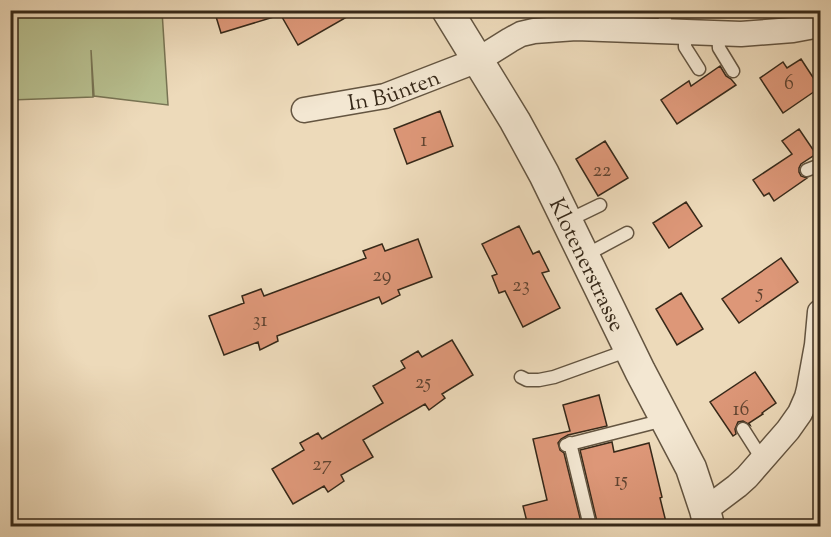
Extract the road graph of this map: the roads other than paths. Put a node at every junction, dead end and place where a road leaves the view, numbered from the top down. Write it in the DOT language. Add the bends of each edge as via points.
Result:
graph roads {
  1 [pos="447,10"];
  2 [pos="628,20"];
  3 [pos="672,25"];
  4 [pos="820,25"];
  5 [pos="718,34"];
  6 [pos="478,60"];
  7 [pos="699,69"];
  8 [pos="733,71"];
  9 [pos="304,110"];
  10 [pos="820,165"];
  11 [pos="807,170"];
  12 [pos="600,205"];
  13 [pos="567,221"];
  14 [pos="627,233"];
  15 [pos="584,256"];
  16 [pos="820,312"];
  17 [pos="630,349"];
  18 [pos="521,377"];
  19 [pos="666,419"];
  20 [pos="743,429"];
  21 [pos="764,458"];
  22 [pos="707,518"];
  23 [pos="590,526"];
  1 -- 6 [label="street, Klotenerstrasse"];
  2 -- 3 [label="street, In Bünten"];
  2 -- 6 [label="street, In Bünten" via="521,34"];
  3 -- 5 [label="street, In Bünten"];
  3 -- 7 [label="lane"];
  4 -- 5 [label="street, In Bünten"];
  5 -- 8 [label="lane" via="719,48"];
  6 -- 9 [label="street, In Bünten" via="386,96"];
  6 -- 13 [label="street, Klotenerstrasse" via="531,149"];
  10 -- 11 [label="lane"];
  12 -- 13 [label="lane"];
  13 -- 15 [label="street, Klotenerstrasse"];
  14 -- 15 [label="lane"];
  15 -- 17 [label="street, Klotenerstrasse"];
  16 -- 21 [label="street" via="804,404"];
  17 -- 18 [label="lane" via="554,377"];
  17 -- 19 [label="street, Klotenerstrasse"];
  19 -- 22 [label="street, Klotenerstrasse" via="691,468"];
  19 -- 23 [label="lane" via="568,444"];
  20 -- 21 [label="lane"];
  21 -- 22 [label="street"];
}
